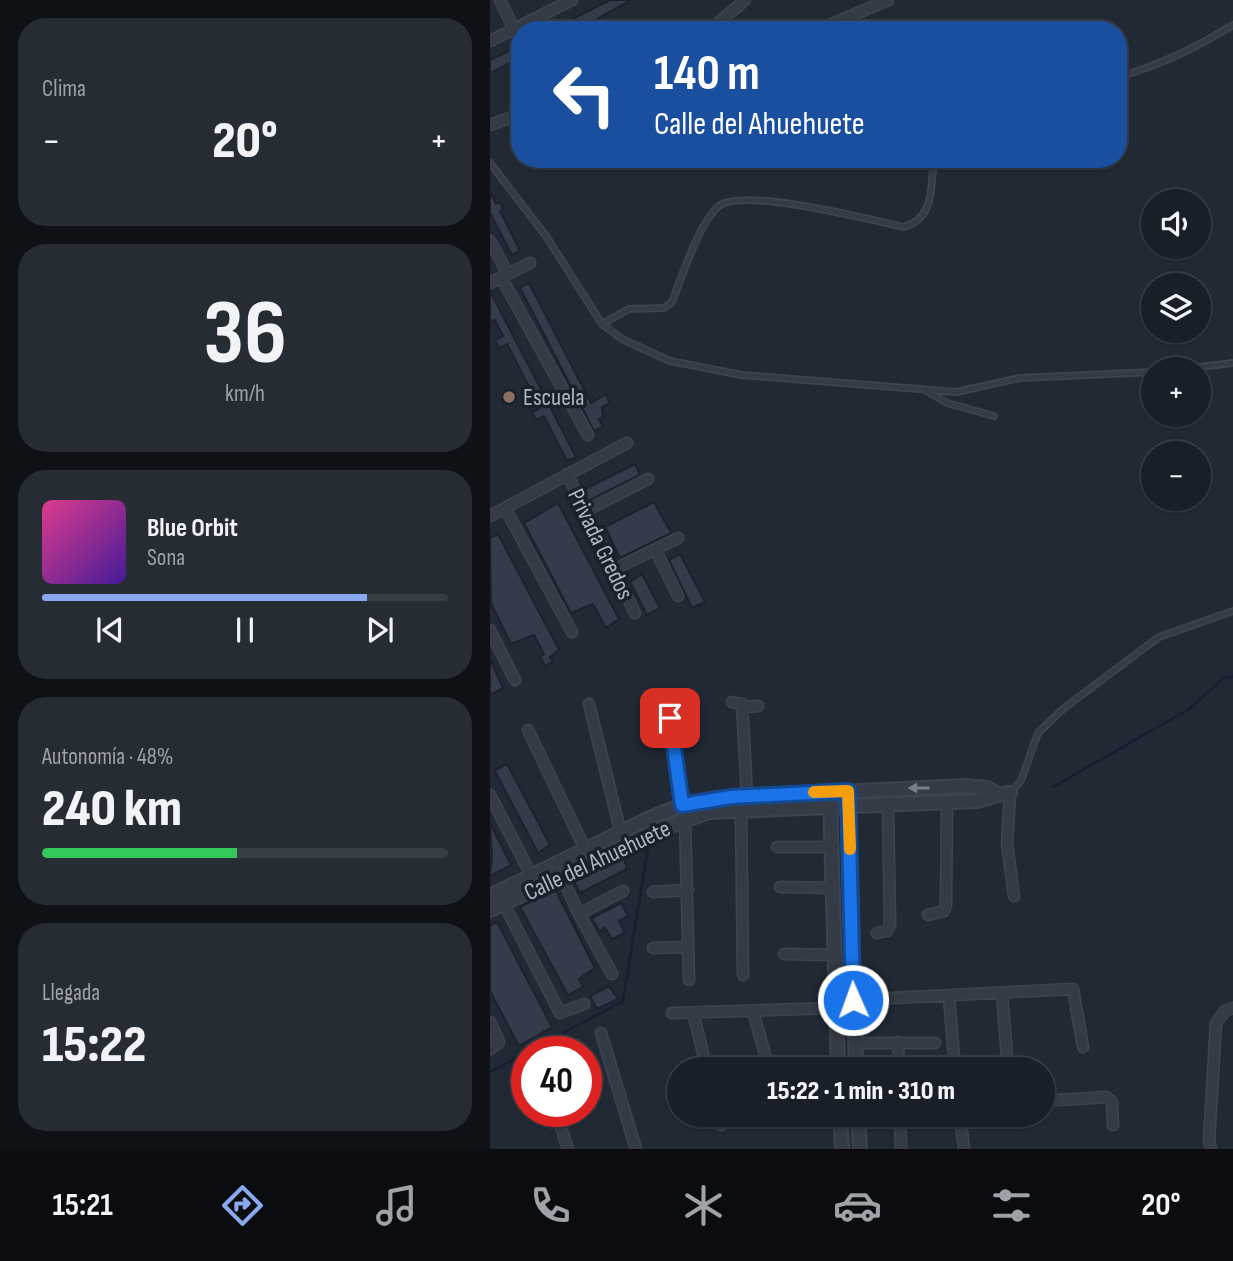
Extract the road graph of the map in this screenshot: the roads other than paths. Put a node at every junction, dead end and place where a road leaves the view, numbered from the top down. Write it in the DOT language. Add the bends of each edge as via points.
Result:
graph roads {
  1 [pos="500,0"];
  2 [pos="572,0"];
  3 [pos="745,0"];
  4 [pos="888,0"];
  5 [pos="530,21"];
  6 [pos="720,21"];
  7 [pos="839,21"];
  8 [pos="511,23"];
  9 [pos="1233,25"];
  10 [pos="511,30"];
  11 [pos="490,41"];
  12 [pos="1127,75"];
  13 [pos="511,119"];
  14 [pos="490,125"];
  15 [pos="490,163"];
  16 [pos="934,168"];
  17 [pos="490,241"];
  18 [pos="530,262"];
  19 [pos="504,275"];
  20 [pos="490,283"];
  21 [pos="602,324"];
  22 [pos="1233,363"];
  23 [pos="1211,366"];
  24 [pos="1141,373"];
  25 [pos="925,390"];
  26 [pos="995,415"];
  27 [pos="588,435"];
  28 [pos="627,443"];
  29 [pos="567,474"];
  30 [pos="648,480"];
  31 [pos="505,508"];
  32 [pos="585,512"];
  33 [pos="490,516"];
  34 [pos="678,538"];
  35 [pos="655,549"];
  36 [pos="615,569"];
  37 [pos="678,596"];
  38 [pos="1233,611"];
  39 [pos="635,613"];
  40 [pos="490,630"];
  41 [pos="572,632"];
  42 [pos="516,680"];
  43 [pos="589,705"];
  44 [pos="758,706"];
  45 [pos="670,718"];
  46 [pos="528,730"];
  47 [pos="848,791"];
  48 [pos="830,792"];
  49 [pos="996,793"];
  50 [pos="1010,793"];
  51 [pos="490,795"];
  52 [pos="747,795"];
  53 [pos="947,801"];
  54 [pos="888,803"];
  55 [pos="682,805"];
  56 [pos="849,806"];
  57 [pos="831,807"];
  58 [pos="741,810"];
  59 [pos="685,820"];
  60 [pos="621,834"];
  61 [pos="777,847"];
  62 [pos="833,847"];
  63 [pos="585,849"];
  64 [pos="557,863"];
  65 [pos="531,875"];
  66 [pos="562,879"];
  67 [pos="780,887"];
  68 [pos="834,888"];
  69 [pos="688,890"];
  70 [pos="622,891"];
  71 [pos="653,892"];
  72 [pos="490,896"];
  73 [pos="1014,896"];
  74 [pos="504,904"];
  75 [pos="490,911"];
  76 [pos="579,915"];
  77 [pos="928,915"];
  78 [pos="836,930"];
  79 [pos="850,931"];
  80 [pos="877,933"];
  81 [pos="688,947"];
  82 [pos="653,948"];
  83 [pos="784,954"];
  84 [pos="836,955"];
  85 [pos="612,974"];
  86 [pos="743,975"];
  87 [pos="689,980"];
  88 [pos="1002,993"];
  89 [pos="949,997"];
  90 [pos="853,1000"];
  91 [pos="583,1004"];
  92 [pos="836,1008"];
  93 [pos="1233,1008"];
  94 [pos="753,1011"];
  95 [pos="671,1013"];
  96 [pos="692,1013"];
  97 [pos="490,1022"];
  98 [pos="601,1033"];
  99 [pos="898,1042"];
  100 [pos="854,1043"];
  101 [pos="936,1043"];
  102 [pos="1083,1047"];
  103 [pos="490,1049"];
  104 [pos="704,1057"];
  105 [pos="766,1057"];
  106 [pos="838,1057"];
  107 [pos="855,1057"];
  108 [pos="899,1057"];
  109 [pos="954,1057"];
  110 [pos="1007,1057"];
  111 [pos="1055,1100"];
  112 [pos="1113,1125"];
  113 [pos="561,1127"];
  114 [pos="841,1127"];
  115 [pos="859,1127"];
  116 [pos="900,1127"];
  117 [pos="961,1127"];
  118 [pos="568,1149"];
  119 [pos="636,1149"];
  120 [pos="842,1149"];
  121 [pos="860,1149"];
  122 [pos="901,1149"];
  123 [pos="964,1149"];
  124 [pos="1211,1149"];
  1 -- 8 [label="street"];
  2 -- 5 [label="street"];
  3 -- 6 [label="street"];
  4 -- 7 [label="street"];
  9 -- 12 [label="lane" via="1188,52"];
  10 -- 11 [label="street"];
  13 -- 14 [label="street"];
  15 -- 21 [label="lane" via="546,236"];
  16 -- 21 [label="lane" via="926,213 904,227 791,204 730,200 718,206 703,229 671,302 664,307 629,309"];
  17 -- 19 [label="street"];
  18 -- 19 [label="street"];
  19 -- 20 [label="street"];
  19 -- 27 [label="street"];
  21 -- 25 [label="lane" via="622,339 670,361 742,374"];
  22 -- 23 [label="lane"];
  24 -- 25 [label="lane" via="1020,378 956,393"];
  25 -- 26 [label="lane" via="947,403"];
  28 -- 29 [label="street"];
  29 -- 31 [label="street"];
  29 -- 32 [label="street, Privada Gredos"];
  30 -- 32 [label="street"];
  31 -- 33 [label="street"];
  31 -- 41 [label="street"];
  32 -- 36 [label="street, Privada Gredos"];
  34 -- 35 [label="street"];
  35 -- 36 [label="street"];
  35 -- 37 [label="street"];
  36 -- 39 [label="street, Privada Gredos"];
  38 -- 50 [label="lane" via="1159,637 1063,709 1038,733 1021,781"];
  40 -- 42 [label="street"];
  43 -- 60 [label="street"];
  44 -- 52 [label="street" via="737,705"];
  45 -- 55 [label="street"];
  46 -- 63 [label="street"];
  47 -- 48 [label="street, Calle del Ahuehuete"];
  49 -- 47 [label="street, Calle del Ahuehuete, one-way" via="964,786"];
  47 -- 56 [label="street"];
  48 -- 52 [label="street, Calle del Ahuehuete"];
  48 -- 57 [label="street"];
  49 -- 50 [label="street, Calle del Ahuehuete"];
  49 -- 53 [label="street, Calle del Ahuehuete" via="986,800"];
  50 -- 73 [label="street" via="1007,843"];
  51 -- 65 [label="street"];
  52 -- 55 [label="street, Calle del Ahuehuete"];
  53 -- 54 [label="street, Calle del Ahuehuete"];
  53 -- 77 [label="street" via="946,905 941,913"];
  54 -- 56 [label="street, Calle del Ahuehuete"];
  54 -- 80 [label="street" via="890,924 887,931"];
  55 -- 59 [label="street"];
  55 -- 60 [label="street, Calle del Ahuehuete"];
  56 -- 57 [label="street, Calle del Ahuehuete"];
  56 -- 79 [label="street"];
  57 -- 58 [label="street, Calle del Ahuehuete"];
  57 -- 62 [label="street"];
  58 -- 59 [label="street, Calle del Ahuehuete" via="709,812"];
  58 -- 86 [label="street"];
  59 -- 66 [label="street, Calle del Ahuehuete"];
  59 -- 69 [label="street"];
  60 -- 63 [label="street, Calle del Ahuehuete"];
  61 -- 62 [label="street"];
  62 -- 68 [label="street"];
  63 -- 64 [label="street, Calle del Ahuehuete"];
  64 -- 65 [label="street, Calle del Ahuehuete"];
  64 -- 66 [label="street"];
  65 -- 72 [label="street, Calle del Ahuehuete"];
  66 -- 74 [label="street, Calle del Ahuehuete"];
  66 -- 76 [label="street"];
  67 -- 68 [label="street"];
  68 -- 78 [label="street"];
  69 -- 71 [label="street"];
  69 -- 81 [label="street"];
  70 -- 76 [label="street"];
  74 -- 75 [label="street, Calle del Ahuehuete"];
  74 -- 91 [label="street" via="560,1013"];
  76 -- 85 [label="street"];
  78 -- 79 [label="street"];
  78 -- 84 [label="street"];
  79 -- 90 [label="street"];
  81 -- 82 [label="street"];
  81 -- 87 [label="street"];
  83 -- 84 [label="street"];
  84 -- 92 [label="street"];
  88 -- 89 [label="street"];
  88 -- 102 [label="street" via="1073,989"];
  88 -- 110 [label="street"];
  89 -- 90 [label="street"];
  89 -- 109 [label="street"];
  90 -- 100 [label="street"];
  92 -- 94 [label="street"];
  92 -- 106 [label="street"];
  93 -- 124 [label="street" via="1216,1023"];
  94 -- 96 [label="street"];
  94 -- 105 [label="street"];
  95 -- 96 [label="street"];
  96 -- 104 [label="street"];
  97 -- 103 [label="street" via="499,1042"];
  98 -- 119 [label="street"];
  99 -- 100 [label="street"];
  99 -- 101 [label="street"];
  99 -- 108 [label="street"];
  100 -- 107 [label="street"];
  111 -- 112 [label="street" via="1105,1097 1112,1102"];
  113 -- 118 [label="street"];
  114 -- 120 [label="street"];
  115 -- 121 [label="street"];
  116 -- 122 [label="street"];
  117 -- 123 [label="street"];
}
